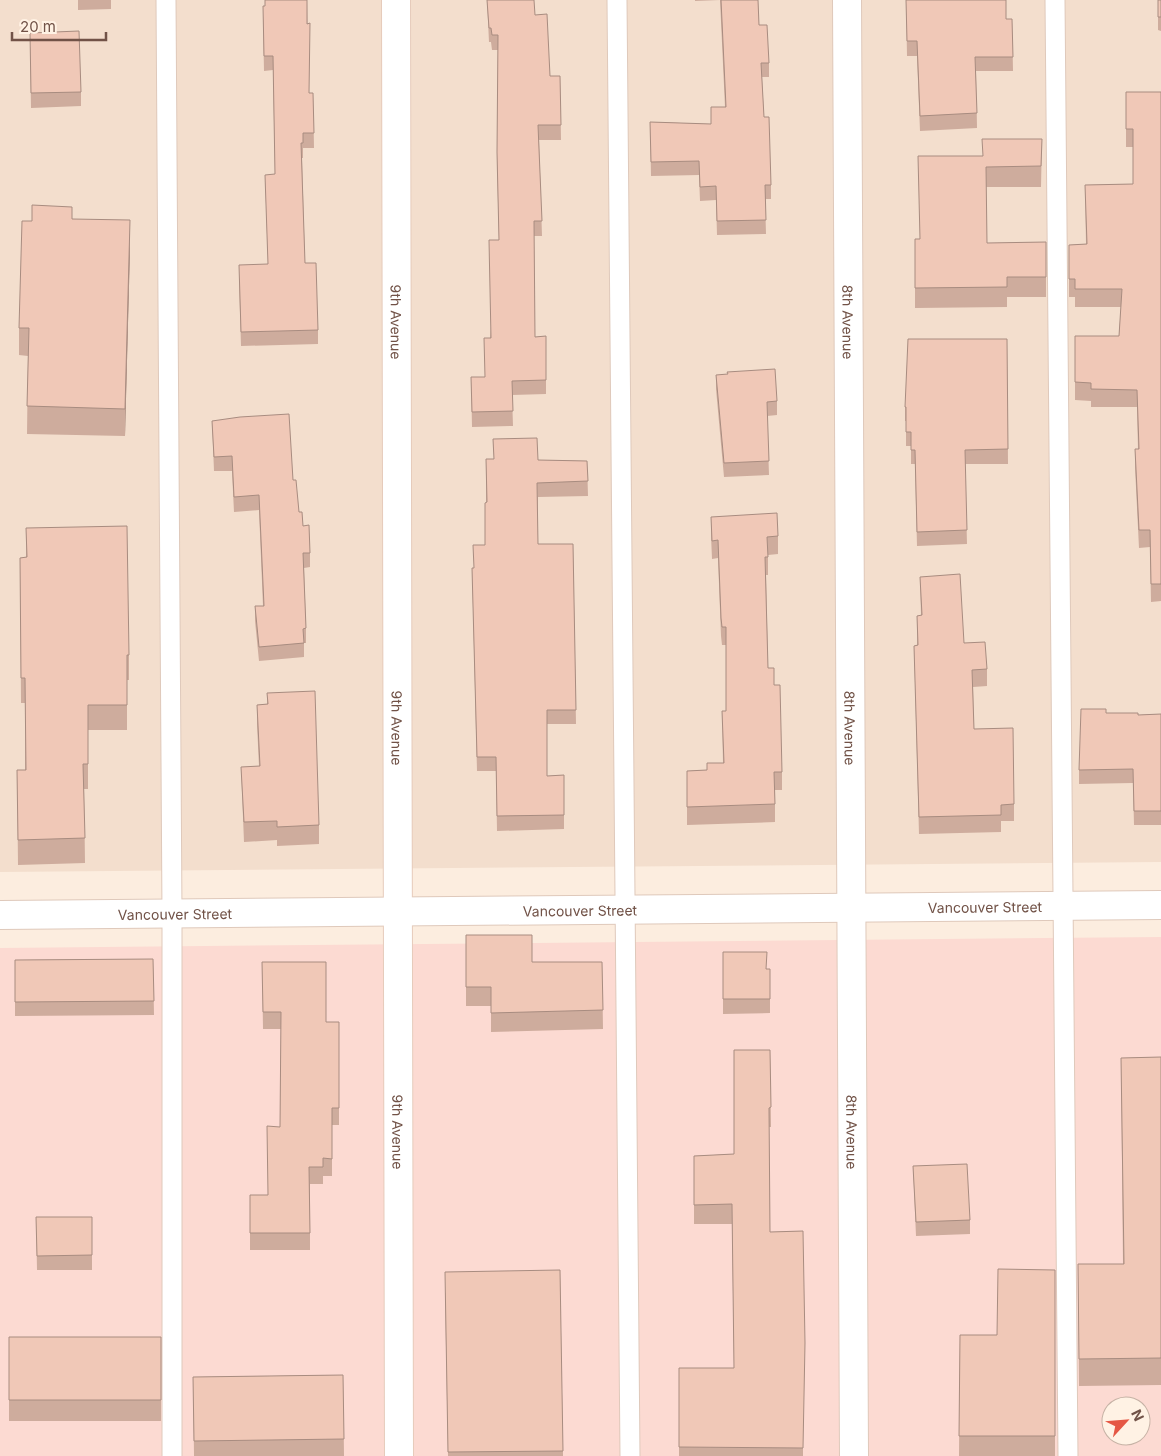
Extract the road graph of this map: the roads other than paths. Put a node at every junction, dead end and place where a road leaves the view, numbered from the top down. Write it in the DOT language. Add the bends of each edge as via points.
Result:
graph roads {
  1 [pos="166,0"];
  2 [pos="396,0"];
  3 [pos="617,0"];
  4 [pos="847,0"];
  5 [pos="1055,0"];
  6 [pos="1161,905"];
  7 [pos="1063,906"];
  8 [pos="851,907"];
  9 [pos="626,909"];
  10 [pos="398,911"];
  11 [pos="172,913"];
  12 [pos="0,915"];
  13 [pos="172,1456"];
  14 [pos="399,1456"];
  15 [pos="630,1456"];
  16 [pos="854,1456"];
  17 [pos="1068,1456"];
  1 -- 11 [label="lane"];
  2 -- 10 [label="street, 9th Avenue"];
  3 -- 9 [label="lane"];
  4 -- 8 [label="street, 8th Avenue"];
  5 -- 7 [label="lane"];
  6 -- 7 [label="street, Vancouver Street"];
  7 -- 8 [label="street, Vancouver Street"];
  7 -- 17 [label="lane"];
  8 -- 9 [label="street, Vancouver Street"];
  8 -- 16 [label="street, 8th Avenue"];
  9 -- 10 [label="street, Vancouver Street"];
  9 -- 15 [label="lane"];
  10 -- 11 [label="street, Vancouver Street"];
  10 -- 14 [label="street, 9th Avenue"];
  11 -- 12 [label="street, Vancouver Street"];
  11 -- 13 [label="lane"];
}
